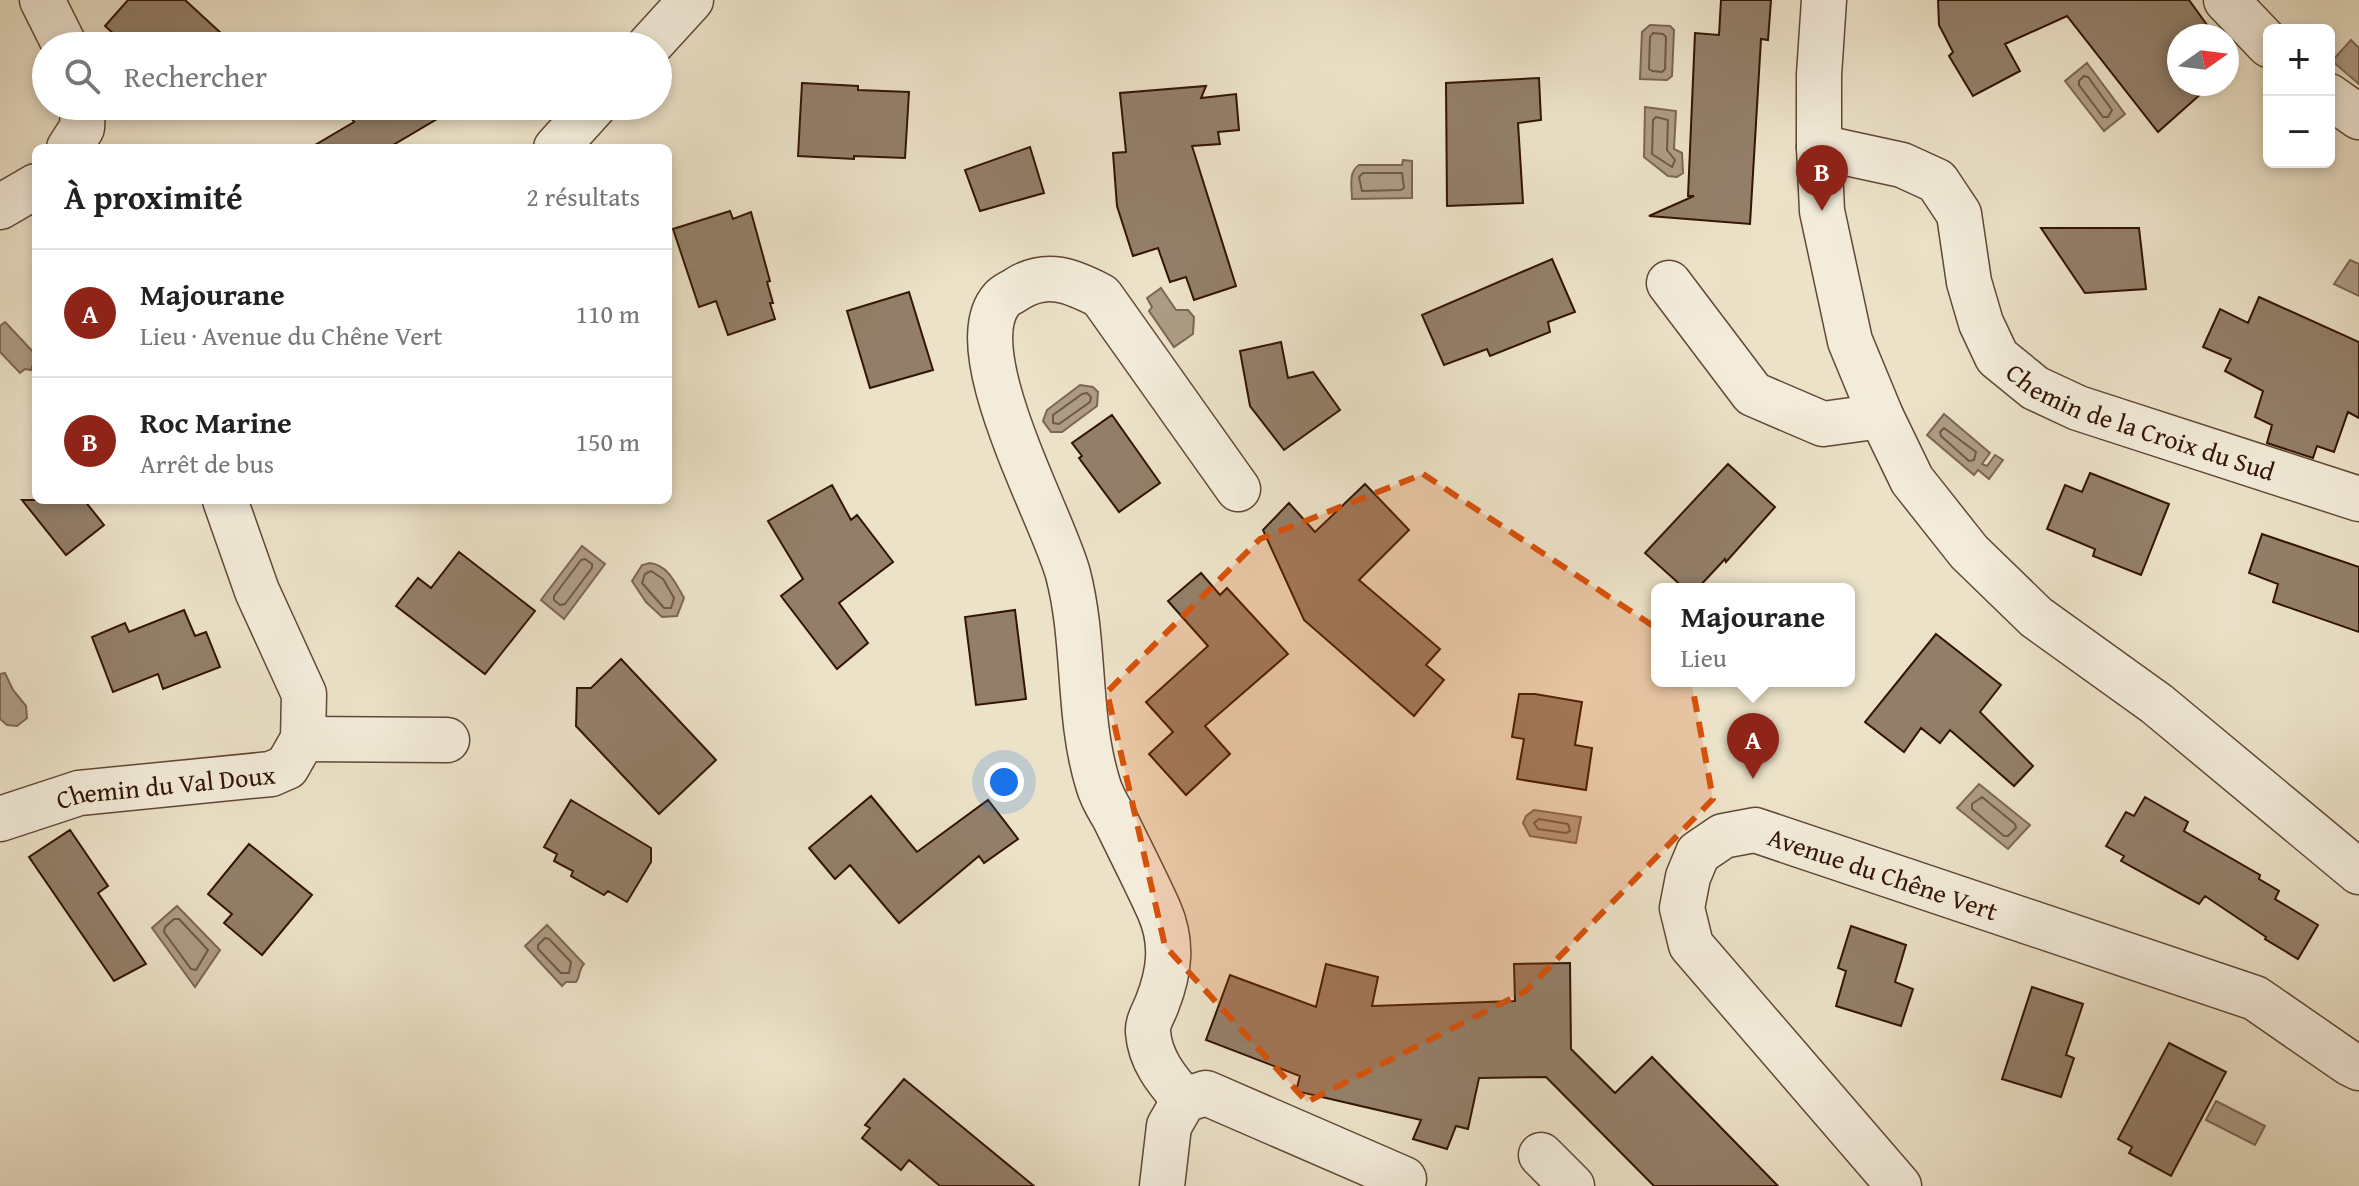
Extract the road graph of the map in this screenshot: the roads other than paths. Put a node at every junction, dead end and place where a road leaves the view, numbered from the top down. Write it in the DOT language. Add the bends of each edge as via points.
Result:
graph roads {
  1 [pos="42,0"];
  2 [pos="691,0"];
  3 [pos="1824,0"];
  4 [pos="2226,0"];
  5 [pos="58,32"];
  6 [pos="662,32"];
  7 [pos="2263,39"];
  8 [pos="2335,100"];
  9 [pos="2359,117"];
  10 [pos="82,120"];
  11 [pos="581,120"];
  12 [pos="72,144"];
  13 [pos="560,144"];
  14 [pos="1819,147"];
  15 [pos="32,188"];
  16 [pos="0,207"];
  17 [pos="1669,283"];
  18 [pos="1881,416"];
  19 [pos="1238,489"];
  20 [pos="2359,499"];
  21 [pos="226,504"];
  22 [pos="303,739"];
  23 [pos="447,740"];
  24 [pos="0,819"];
  25 [pos="2359,872"];
  26 [pos="2359,1068"];
  27 [pos="1184,1100"];
  28 [pos="1541,1155"];
  29 [pos="1404,1179"];
  30 [pos="1162,1186"];
  31 [pos="1572,1186"];
  32 [pos="1899,1186"];
  1 -- 5 [label="street"];
  2 -- 6 [label="street"];
  3 -- 14 [label="street"];
  4 -- 7 [label="street"];
  8 -- 9 [label="street"];
  10 -- 12 [label="street"];
  11 -- 13 [label="street"];
  14 -- 18 [label="street" via="1822,211 1850,341"];
  14 -- 20 [label="street, Chemin de la Croix du Sud" via="1902,165 1937,181 1959,214 1969,282 1997,357 2035,388 2078,408"];
  15 -- 16 [label="street"];
  17 -- 18 [label="street" via="1753,394 1823,424"];
  18 -- 25 [label="street" via="1912,480 1969,552 2036,617 2157,704"];
  19 -- 27 [label="street" via="1101,296 1075,282 1048,277 1001,299 990,326 994,373 1013,439 1068,574 1098,786 1160,912 1170,946 1166,981 1147,1029 1154,1059"];
  21 -- 22 [label="street, Chemin du Val Doux" via="257,591 304,694"];
  22 -- 23 [label="street"];
  22 -- 24 [label="street, Chemin du Val Doux" via="287,767 271,774 79,793"];
  26 -- 32 [label="street, Avenue du Chêne Vert" via="2255,998 1755,830 1723,836 1698,853 1688,877 1682,908 1691,945"];
  27 -- 29 [label="street" via="1206,1093"];
  27 -- 30 [label="street" via="1169,1126"];
  28 -- 31 [label="street"];
}
